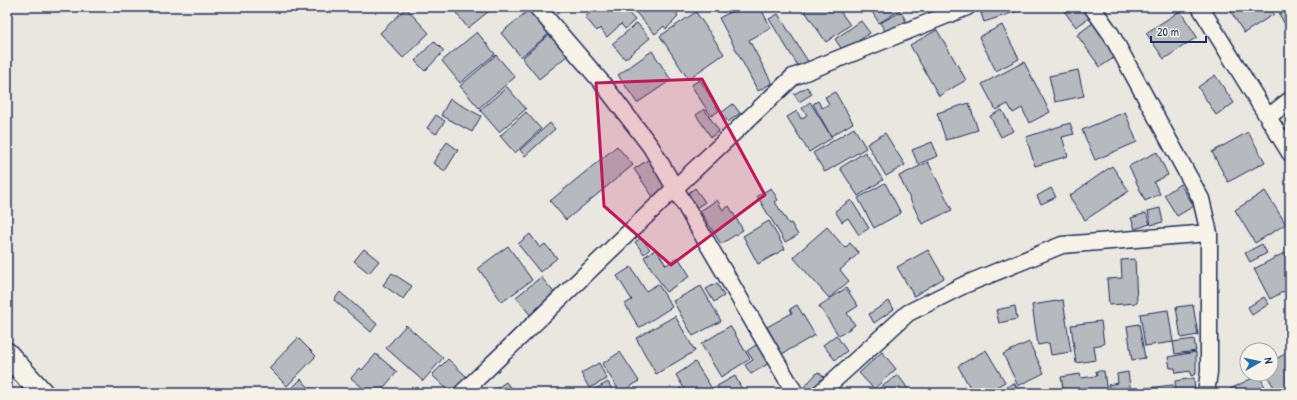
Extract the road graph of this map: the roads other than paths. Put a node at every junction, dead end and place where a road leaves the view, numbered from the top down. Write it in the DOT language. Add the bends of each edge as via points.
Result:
graph roads {
  1 [pos="537,7"];
  2 [pos="967,7"];
  3 [pos="1092,7"];
  4 [pos="1200,7"];
  5 [pos="1290,100"];
  6 [pos="1268,117"];
  7 [pos="1290,153"];
  8 [pos="674,189"];
  9 [pos="1209,233"];
  10 [pos="7,354"];
  11 [pos="42,393"];
  12 [pos="462,393"];
  13 [pos="795,393"];
  14 [pos="820,393"];
  15 [pos="1206,393"];
  1 -- 8 [label="street" via="603,84 651,148"];
  2 -- 8 [label="street" via="793,77"];
  3 -- 9 [label="street" via="1111,34 1201,199"];
  4 -- 6 [label="street"];
  5 -- 6 [label="street"];
  6 -- 7 [label="street"];
  8 -- 12 [label="street"];
  8 -- 13 [label="street"];
  9 -- 14 [label="street" via="1062,245 1048,250 964,285 908,313"];
  9 -- 15 [label="street" via="1209,372"];
  10 -- 11 [label="street"];
}
